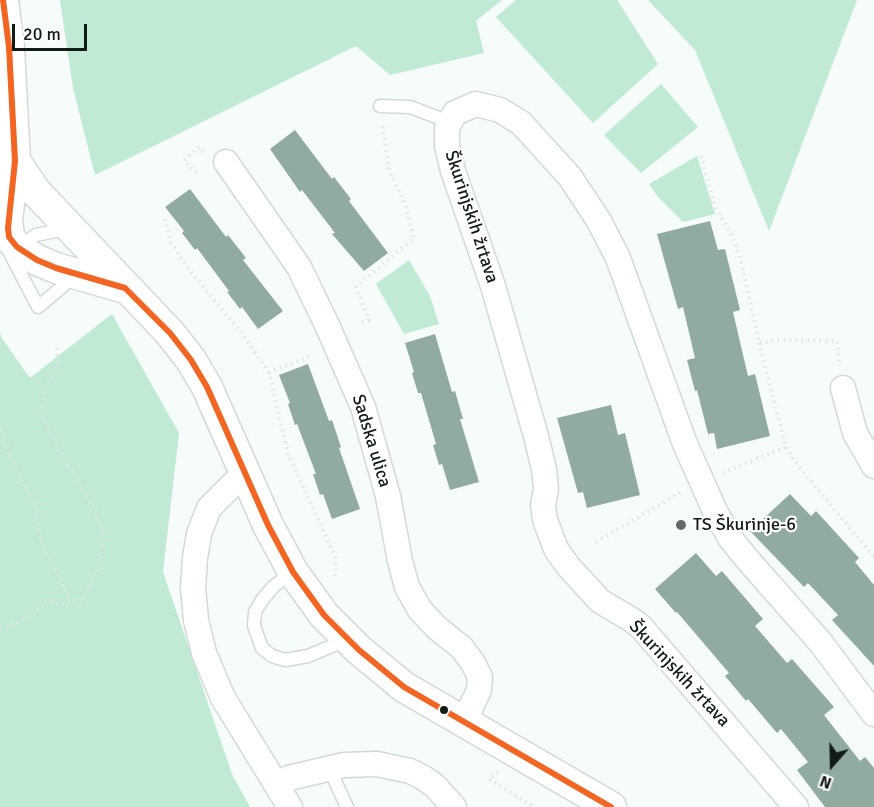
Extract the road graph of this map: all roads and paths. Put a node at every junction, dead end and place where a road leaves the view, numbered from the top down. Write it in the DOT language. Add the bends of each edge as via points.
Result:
graph roads {
  1 [pos="3,0"];
  2 [pos="380,106"];
  3 [pos="450,122"];
  4 [pos="204,152"];
  5 [pos="701,156"];
  6 [pos="15,161"];
  7 [pos="226,162"];
  8 [pos="196,173"];
  9 [pos="165,219"];
  10 [pos="73,228"];
  11 [pos="13,247"];
  12 [pos="75,273"];
  13 [pos="125,288"];
  14 [pos="362,322"];
  15 [pos="759,343"];
  16 [pos="57,346"];
  17 [pos="313,346"];
  18 [pos="269,373"];
  19 [pos="843,388"];
  20 [pos="0,430"];
  21 [pos="786,447"];
  22 [pos="874,466"];
  23 [pos="245,472"];
  24 [pos="714,477"];
  25 [pos="677,496"];
  26 [pos="596,542"];
  27 [pos="874,557"];
  28 [pos="293,572"];
  29 [pos="334,579"];
  30 [pos="69,602"];
  31 [pos="0,629"];
  32 [pos="347,639"];
  33 [pos="874,714"];
  34 [pos="464,722"];
  35 [pos="329,768"];
  36 [pos="490,777"];
  37 [pos="276,784"];
  38 [pos="290,807"];
  39 [pos="347,807"];
  40 [pos="454,807"];
  41 [pos="534,807"];
  42 [pos="611,807"];
  43 [pos="796,807"];
  1 -- 6 [label="street"];
  2 -- 3 [label="lane" via="410,106"];
  2 -- 14 [label="path" via="390,173 406,207 414,238 356,286 369,320"];
  3 -- 33 [label="street" via="455,113 476,104 500,110 521,123 570,177 618,258 685,444 730,538 821,643"];
  3 -- 43 [label="street, Škurinjskih žrtava" via="447,146 453,171 494,286 536,436 544,469 545,520 556,549 600,602 641,627"];
  4 -- 8 [label="path" via="199,147 184,160"];
  5 -- 15 [label="path" via="715,207 741,260"];
  6 -- 10 [label="street" via="36,192"];
  6 -- 11 [label="street" via="7,219"];
  7 -- 34 [label="street, Sadska ulica" via="299,267 363,407 388,496 406,587 420,610 462,648 480,677 479,690"];
  9 -- 18 [label="path" via="171,243"];
  10 -- 11 [label="lane" via="36,235"];
  10 -- 13 [label="street"];
  11 -- 12 [label="street"];
  11 -- 12 [label="lane" via="38,307"];
  12 -- 13 [label="street"];
  13 -- 23 [label="street" via="191,360"];
  15 -- 19 [label="path" via="837,341"];
  15 -- 21 [label="path"];
  16 -- 30 [label="path" via="56,371 43,392 43,416 103,532 100,568 82,600"];
  17 -- 18 [label="path" via="317,354"];
  18 -- 29 [label="path" via="288,454 335,556"];
  19 -- 22 [label="street" via="855,433"];
  20 -- 30 [label="path" via="34,501 42,544"];
  21 -- 24 [label="path"];
  21 -- 27 [label="path"];
  23 -- 28 [label="street"];
  23 -- 37 [label="street" via="209,508 198,534 196,620 204,653 223,698"];
  25 -- 26 [label="path"];
  28 -- 32 [label="street"];
  28 -- 32 [label="lane" via="274,586 255,612 254,626 262,648 285,660 308,656"];
  30 -- 31 [label="path" via="42,602 30,616"];
  32 -- 34 [label="street" via="404,687"];
  34 -- 42 [label="street"];
  35 -- 37 [label="street"];
  35 -- 39 [label="lane"];
  35 -- 40 [label="street" via="394,766 434,785"];
  36 -- 41 [label="path"];
  37 -- 38 [label="street"];
}
